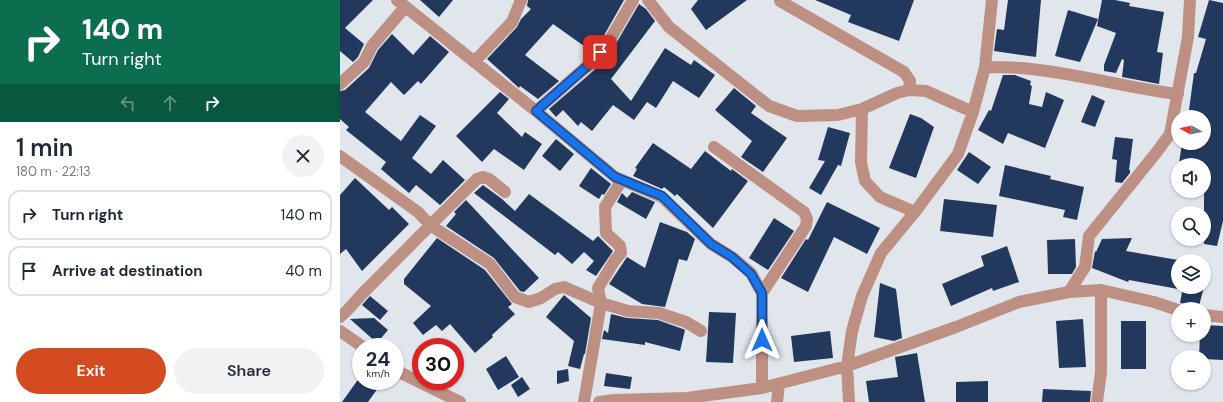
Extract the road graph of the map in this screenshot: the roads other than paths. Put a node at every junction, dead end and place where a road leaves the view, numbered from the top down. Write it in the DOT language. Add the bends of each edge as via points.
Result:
graph roads {
  1 [pos="521,0"];
  2 [pos="633,0"];
  3 [pos="648,0"];
  4 [pos="780,0"];
  5 [pos="992,0"];
  6 [pos="1190,0"];
  7 [pos="401,4"];
  8 [pos="474,62"];
  9 [pos="985,67"];
  10 [pos="340,84"];
  11 [pos="909,90"];
  12 [pos="1178,94"];
  13 [pos="862,110"];
  14 [pos="536,111"];
  15 [pos="973,112"];
  16 [pos="714,147"];
  17 [pos="340,156"];
  18 [pos="622,180"];
  19 [pos="505,192"];
  20 [pos="914,212"];
  21 [pos="430,225"];
  22 [pos="1101,290"];
  23 [pos="1069,292"];
  24 [pos="762,293"];
  25 [pos="601,303"];
  26 [pos="1171,308"];
  27 [pos="1211,316"];
  28 [pos="340,317"];
  29 [pos="1223,317"];
  30 [pos="340,331"];
  31 [pos="701,331"];
  32 [pos="352,340"];
  33 [pos="847,366"];
  34 [pos="404,374"];
  35 [pos="779,384"];
  36 [pos="762,388"];
  37 [pos="460,402"];
  38 [pos="584,402"];
  39 [pos="599,402"];
  40 [pos="777,402"];
  41 [pos="849,402"];
  42 [pos="1097,402"];
  1 -- 8 [label="street" via="512,22"];
  2 -- 14 [label="street" via="608,43 593,61"];
  3 -- 13 [label="street" via="669,27 769,106 797,116 838,115"];
  4 -- 11 [label="street" via="904,72 910,81"];
  5 -- 9 [label="street"];
  6 -- 12 [label="street" via="1188,37"];
  7 -- 8 [label="street"];
  7 -- 10 [label="street" via="364,62"];
  8 -- 14 [label="street"];
  9 -- 12 [label="street" via="1021,68"];
  9 -- 15 [label="street"];
  11 -- 13 [label="street"];
  11 -- 15 [label="street" via="926,92"];
  12 -- 23 [label="street" via="1170,134 1089,236 1085,267"];
  13 -- 20 [label="street" via="861,162 865,182 880,197"];
  14 -- 18 [label="street" via="615,177"];
  15 -- 20 [label="street" via="958,154"];
  16 -- 24 [label="street" via="804,212 807,219 806,226"];
  17 -- 21 [label="street" via="418,212"];
  18 -- 24 [label="street" via="662,196 711,244 732,257 751,274"];
  18 -- 25 [label="street" via="605,207 606,233 620,246 621,253 598,288"];
  19 -- 21 [label="street" via="489,179 477,179"];
  20 -- 33 [label="street" via="882,253 862,296 852,331"];
  21 -- 25 [label="street" via="490,264 515,297 529,302 564,287"];
  21 -- 28 [label="street"];
  22 -- 23 [label="street"];
  22 -- 26 [label="street"];
  22 -- 42 [label="street" via="1101,372"];
  23 -- 33 [label="street" via="1019,302 956,328"];
  24 -- 36 [label="street"];
  25 -- 31 [label="street" via="628,311 659,313 686,322"];
  25 -- 38 [label="street"];
  27 -- 29 [label="street"];
  30 -- 32 [label="street"];
  33 -- 35 [label="street"];
  33 -- 41 [label="street"];
  34 -- 37 [label="street"];
  35 -- 36 [label="street"];
  35 -- 40 [label="street"];
  36 -- 39 [label="street" via="686,398"];
}
